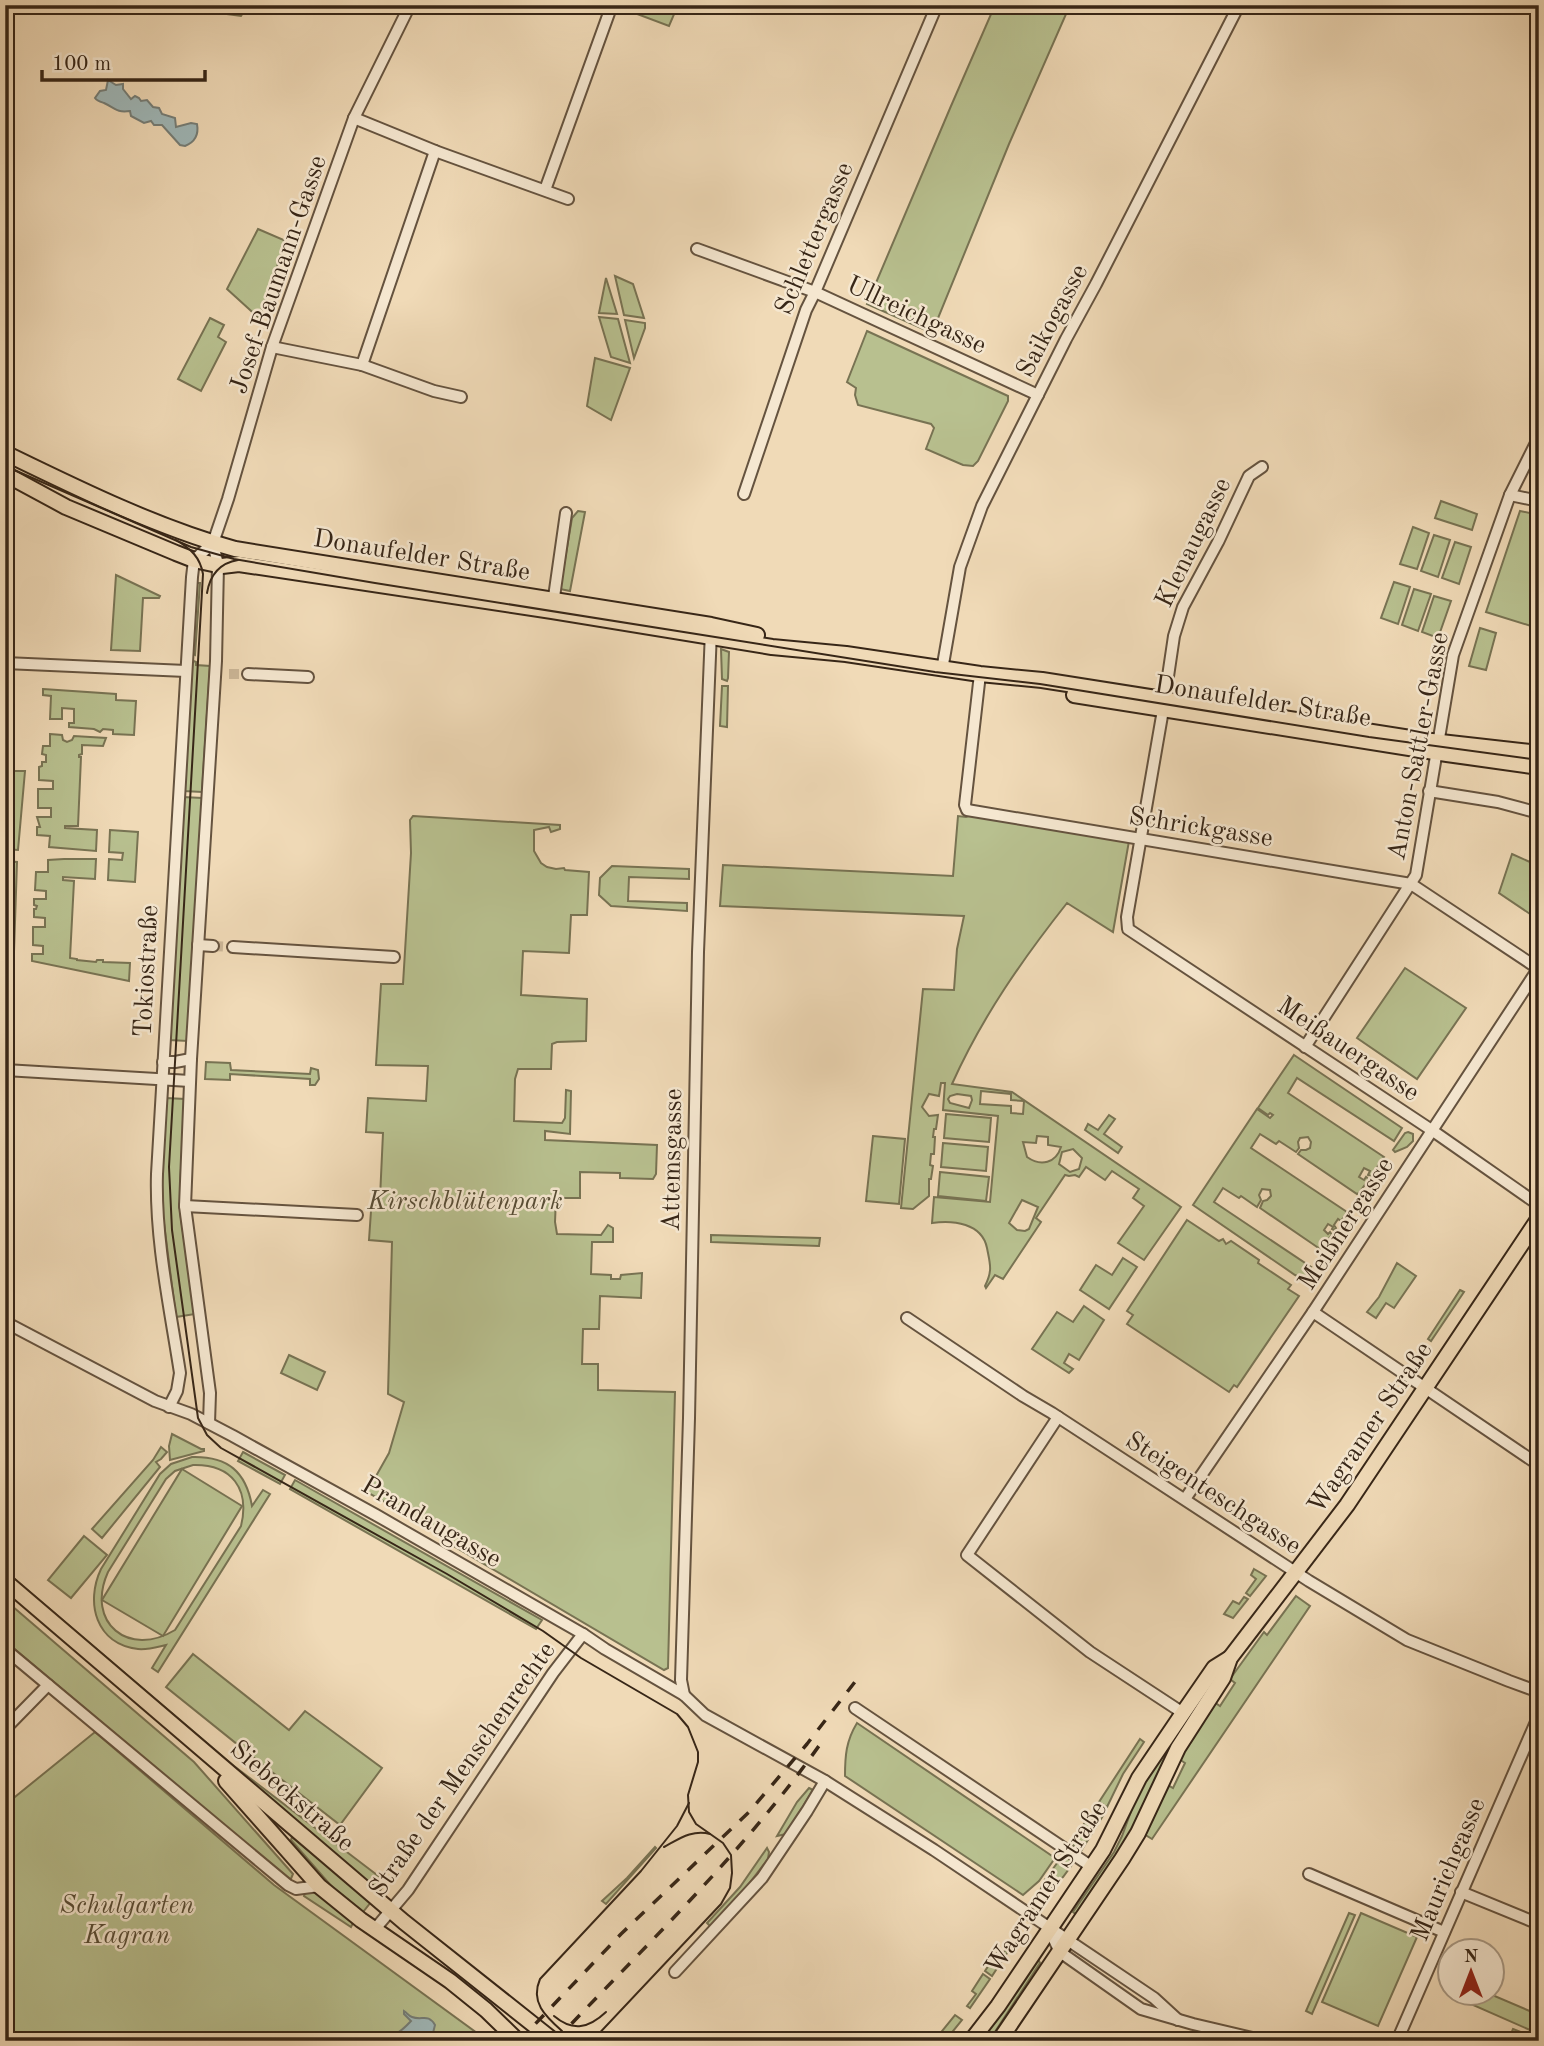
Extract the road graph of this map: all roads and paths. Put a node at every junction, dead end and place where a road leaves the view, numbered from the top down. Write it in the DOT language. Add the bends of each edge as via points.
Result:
graph roads {
  1 [pos="410,5"];
  2 [pos="474,5"];
  3 [pos="523,5"];
  4 [pos="937,5"];
  5 [pos="1239,5"];
  6 [pos="609,13"];
  7 [pos="354,118"];
  8 [pos="435,151"];
  9 [pos="545,190"];
  10 [pos="568,199"];
  11 [pos="697,249"];
  12 [pos="815,292"];
  13 [pos="272,347"];
  14 [pos="362,365"];
  15 [pos="1038,394"];
  16 [pos="461,397"];
  17 [pos="1539,437"];
  18 [pos="5,453"];
  19 [pos="1262,467"];
  20 [pos="5,474"];
  21 [pos="744,494"];
  22 [pos="1510,495"];
  23 [pos="1539,501"];
  24 [pos="566,513"];
  25 [pos="213,543"];
  26 [pos="194,560"];
  27 [pos="218,565"];
  28 [pos="553,606"];
  29 [pos="711,631"];
  30 [pos="5,663"];
  31 [pos="942,670"];
  32 [pos="186,671"];
  33 [pos="248,674"];
  34 [pos="980,674"];
  35 [pos="308,677"];
  36 [pos="1164,704"];
  37 [pos="1437,747"];
  38 [pos="1539,754"];
  39 [pos="1539,766"];
  40 [pos="1429,791"];
  41 [pos="1539,813"];
  42 [pos="1141,839"];
  43 [pos="1411,884"];
  44 [pos="1131,932"];
  45 [pos="198,945"];
  46 [pos="213,946"];
  47 [pos="233,947"];
  48 [pos="394,957"];
  49 [pos="1539,969"];
  50 [pos="1305,1046"];
  51 [pos="191,1059"];
  52 [pos="163,1062"];
  53 [pos="5,1070"];
  54 [pos="162,1079"];
  55 [pos="191,1081"];
  56 [pos="1433,1131"];
  57 [pos="1539,1205"];
  58 [pos="185,1206"];
  59 [pos="357,1215"];
  60 [pos="1539,1218"];
  61 [pos="1313,1312"];
  62 [pos="907,1318"];
  63 [pos="5,1322"];
  64 [pos="1424,1388"];
  65 [pos="169,1407"];
  66 [pos="1058,1417"];
  67 [pos="209,1423"];
  68 [pos="1539,1465"];
  69 [pos="1185,1499"];
  70 [pos="1296,1573"];
  71 [pos="5,1581"];
  72 [pos="5,1590"];
  73 [pos="583,1634"];
  74 [pos="5,1649"];
  75 [pos="1230,1658"];
  76 [pos="48,1685"];
  77 [pos="1539,1692"];
  78 [pos="684,1695"];
  79 [pos="855,1708"];
  80 [pos="1183,1713"];
  81 [pos="1539,1715"];
  82 [pos="5,1729"];
  83 [pos="825,1781"];
  84 [pos="1091,1867"];
  85 [pos="1309,1874"];
  86 [pos="319,1886"];
  87 [pos="1461,1892"];
  88 [pos="391,1911"];
  89 [pos="1539,1924"];
  90 [pos="375,1929"];
  91 [pos="1049,1929"];
  92 [pos="1444,1932"];
  93 [pos="1064,1946"];
  94 [pos="675,1972"];
  95 [pos="1178,2020"];
  96 [pos="518,2041"];
  97 [pos="554,2041"];
  98 [pos="971,2041"];
  99 [pos="999,2041"];
  100 [pos="1265,2041"];
  101 [pos="1397,2041"];
  1 -- 7 [label="street, Josef-Baumann-Gasse"];
  2 -- 3 [label="street"];
  4 -- 12 [label="street, Schlettergasse"];
  5 -- 15 [label="street, Saikogasse"];
  6 -- 9 [label="street"];
  7 -- 8 [label="street"];
  7 -- 13 [label="street, Josef-Baumann-Gasse"];
  8 -- 9 [label="street"];
  8 -- 14 [label="street"];
  9 -- 10 [label="street"];
  11 -- 12 [label="street, Ullreichgasse"];
  12 -- 15 [label="street, Ullreichgasse"];
  12 -- 21 [label="street, Schlettergasse"];
  13 -- 14 [label="street"];
  13 -- 25 [label="street, Josef-Baumann-Gasse"];
  14 -- 16 [label="street"];
  15 -- 31 [label="street, Saikogasse" via="971,535 960,567"];
  17 -- 22 [label="street, Anton-Sattler-Gasse"];
  18 -- 25 [label="main road, Donaufelder Straße"];
  19 -- 36 [label="street, Klenaugasse" via="1249,476 1183,607"];
  20 -- 26 [label="main road, Donaufelder Straße" via="66,507"];
  22 -- 23 [label="street"];
  22 -- 37 [label="street, Anton-Sattler-Gasse" via="1457,642"];
  24 -- 28 [label="street"];
  25 -- 26 [label="street"];
  25 -- 27 [label="street"];
  25 -- 28 [label="main road, Donaufelder Straße"];
  26 -- 27 [label="main road, Donaufelder Straße"];
  26 -- 32 [label="street, Tokiostraße"];
  27 -- 28 [label="main road, Donaufelder Straße" via="239,564"];
  27 -- 45 [label="street, Tokiostraße" via="220,673"];
  28 -- 29 [label="main road, Donaufelder Straße"];
  29 -- 31 [label="main road, Donaufelder Straße"];
  29 -- 78 [label="street, Attemsgasse" via="698,948"];
  30 -- 32 [label="street"];
  31 -- 34 [label="main road, Donaufelder Straße"];
  32 -- 52 [label="street, Tokiostraße"];
  33 -- 35 [label="street"];
  34 -- 36 [label="main road, Donaufelder Straße" via="1042,680"];
  34 -- 42 [label="street, Schrickgasse" via="967,810"];
  36 -- 37 [label="main road, Donaufelder Straße"];
  36 -- 42 [label="street, Klenaugasse"];
  37 -- 38 [label="main road, Donaufelder Straße"];
  37 -- 39 [label="main road, Donaufelder Straße"];
  37 -- 40 [label="street, Anton-Sattler-Gasse"];
  40 -- 41 [label="street"];
  40 -- 43 [label="street, Anton-Sattler-Gasse"];
  42 -- 43 [label="street, Schrickgasse"];
  42 -- 44 [label="street, Klenaugasse" via="1127,917"];
  43 -- 49 [label="street, Schrickgasse"];
  43 -- 50 [label="street, Anton-Sattler-Gasse"];
  44 -- 50 [label="street, Meißauergasse"];
  45 -- 46 [label="street"];
  45 -- 51 [label="street, Tokiostraße"];
  47 -- 48 [label="street"];
  49 -- 56 [label="street, Meißnergasse"];
  50 -- 56 [label="street, Meißauergasse"];
  51 -- 52 [label="street"];
  51 -- 55 [label="street, Tokiostraße"];
  52 -- 54 [label="street, Tokiostraße"];
  53 -- 54 [label="street"];
  54 -- 55 [label="street"];
  54 -- 65 [label="street, Tokiostraße" via="156,1200 180,1378"];
  55 -- 58 [label="street, Tokiostraße"];
  56 -- 57 [label="street, Meißauergasse"];
  56 -- 61 [label="street, Meißnergasse"];
  58 -- 59 [label="street"];
  58 -- 67 [label="street, Tokiostraße" via="210,1393"];
  60 -- 64 [label="main road, Wagramer Straße"];
  61 -- 64 [label="street"];
  61 -- 69 [label="street, Meißnergasse"];
  62 -- 66 [label="street, Steigenteschgasse"];
  63 -- 65 [label="street, Prandaugasse"];
  64 -- 68 [label="street"];
  64 -- 70 [label="main road, Wagramer Straße"];
  65 -- 67 [label="street, Prandaugasse"];
  66 -- 69 [label="street, Steigenteschgasse"];
  66 -- 80 [label="street" via="967,1555 1090,1652"];
  67 -- 73 [label="street, Prandaugasse"];
  69 -- 70 [label="street, Steigenteschgasse"];
  70 -- 75 [label="main road, Wagramer Straße"];
  70 -- 77 [label="street, Steigenteschgasse" via="1407,1640"];
  71 -- 88 [label="main road, Siebeckstraße"];
  72 -- 86 [label="main road, Siebeckstraße" via="235,1789"];
  73 -- 78 [label="street, Prandaugasse"];
  73 -- 88 [label="street, Straße der Menschenrechte"];
  74 -- 76 [label="street, Siebeckstraße"];
  75 -- 80 [label="main road, Wagramer Straße" via="1214,1668"];
  75 -- 93 [label="main road, Wagramer Straße" via="1223,1678 1178,1748 1138,1833"];
  76 -- 82 [label="street"];
  76 -- 86 [label="street, Siebeckstraße" via="288,1885 296,1889"];
  78 -- 83 [label="street, Prandaugasse" via="705,1715"];
  79 -- 84 [label="street"];
  80 -- 84 [label="main road, Wagramer Straße" via="1139,1778"];
  81 -- 87 [label="street, Maurichgasse"];
  83 -- 91 [label="street, Prandaugasse"];
  83 -- 94 [label="street" via="762,1878"];
  84 -- 91 [label="main road, Wagramer Straße"];
  85 -- 92 [label="street"];
  86 -- 90 [label="main road, Siebeckstraße"];
  87 -- 89 [label="street"];
  87 -- 92 [label="street, Maurichgasse"];
  88 -- 90 [label="street, Straße der Menschenrechte"];
  88 -- 97 [label="main road, Siebeckstraße"];
  90 -- 96 [label="main road, Siebeckstraße" via="450,1981"];
  91 -- 93 [label="street, Prandaugasse"];
  91 -- 98 [label="main road, Wagramer Straße"];
  92 -- 101 [label="street, Maurichgasse"];
  93 -- 95 [label="street" via="1154,1998"];
  93 -- 95 [label="street" via="1141,2009"];
  93 -- 99 [label="main road, Wagramer Straße"];
  95 -- 100 [label="street"];
}
